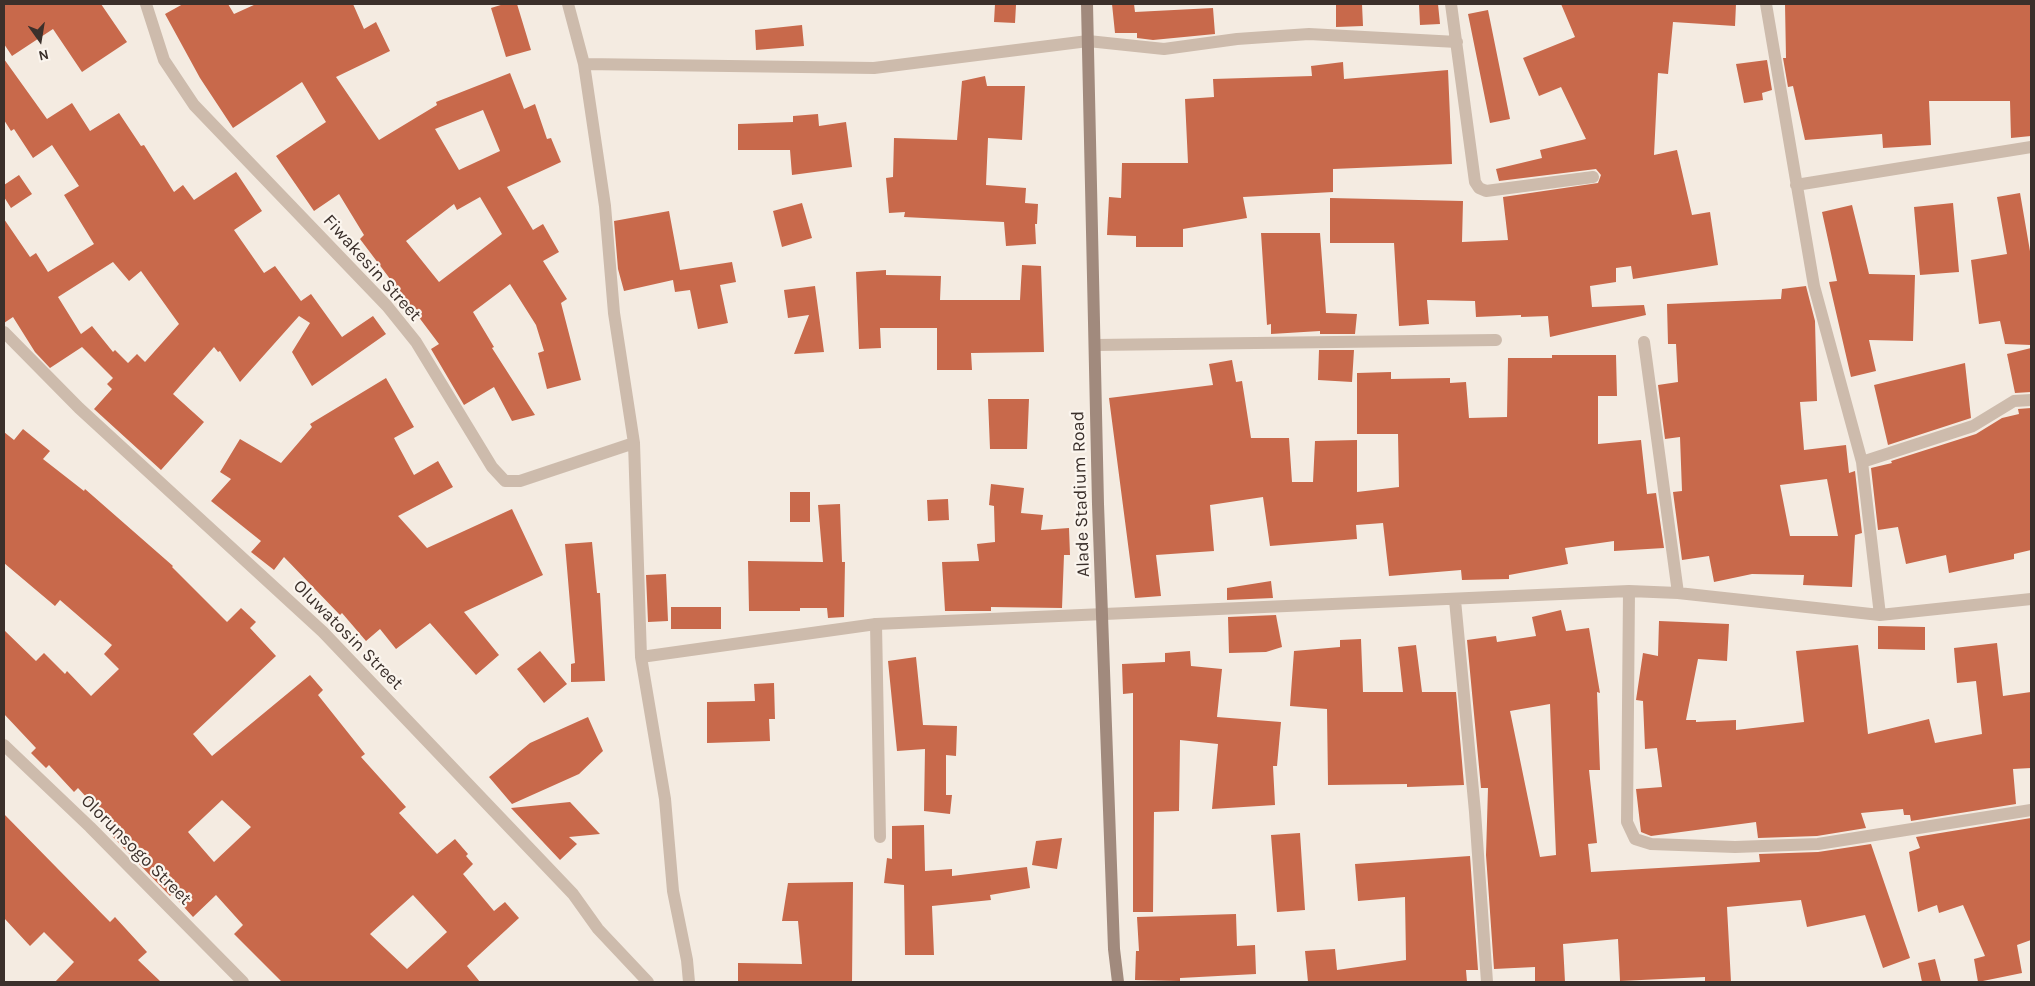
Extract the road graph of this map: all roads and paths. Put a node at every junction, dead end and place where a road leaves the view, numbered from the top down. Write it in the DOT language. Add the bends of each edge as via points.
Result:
graph roads {
  1 [pos="146,4"];
  2 [pos="568,4"];
  3 [pos="1087,4"];
  4 [pos="1451,4"];
  5 [pos="1766,4"];
  6 [pos="1088,41"];
  7 [pos="1457,42"];
  8 [pos="584,64"];
  9 [pos="2031,147"];
  10 [pos="1593,177"];
  11 [pos="1796,185"];
  12 [pos="4,332"];
  13 [pos="1496,340"];
  14 [pos="1644,342"];
  15 [pos="1095,345"];
  16 [pos="2031,400"];
  17 [pos="634,444"];
  18 [pos="1862,462"];
  19 [pos="1629,590"];
  20 [pos="1678,593"];
  21 [pos="2031,599"];
  22 [pos="1455,600"];
  23 [pos="1103,613"];
  24 [pos="1880,615"];
  25 [pos="876,624"];
  26 [pos="641,657"];
  27 [pos="4,744"];
  28 [pos="2031,810"];
  29 [pos="880,837"];
  30 [pos="243,982"];
  31 [pos="648,982"];
  32 [pos="689,982"];
  33 [pos="1118,982"];
  34 [pos="1487,982"];
  1 -- 17 [label="street, Fiwakesin Street" via="164,60 194,106 388,306 416,342 492,466 505,481 520,480"];
  2 -- 8 [label="street"];
  3 -- 6 [label="street, Alade Stadium Road"];
  4 -- 7 [label="street"];
  5 -- 11 [label="street"];
  6 -- 7 [label="street" via="1164,49 1309,34"];
  6 -- 8 [label="street" via="874,68"];
  6 -- 15 [label="street, Alade Stadium Road"];
  7 -- 10 [label="street" via="1475,182 1479,188 1486,191"];
  8 -- 17 [label="street" via="605,206 614,313"];
  9 -- 11 [label="street"];
  11 -- 18 [label="street" via="1814,286"];
  12 -- 31 [label="street, Oluwatosin Street" via="79,408 323,632 573,894 598,928"];
  13 -- 15 [label="street"];
  14 -- 20 [label="street"];
  15 -- 23 [label="street, Alade Stadium Road"];
  16 -- 18 [label="street" via="2014,401 1973,426"];
  17 -- 26 [label="street"];
  18 -- 24 [label="street"];
  19 -- 20 [label="street"];
  19 -- 22 [label="street"];
  19 -- 28 [label="street" via="1627,822 1635,839 1660,845 1818,844"];
  20 -- 24 [label="street"];
  21 -- 24 [label="street"];
  22 -- 23 [label="street"];
  22 -- 34 [label="street"];
  23 -- 25 [label="street"];
  23 -- 33 [label="street, Alade Stadium Road" via="1114,949"];
  25 -- 26 [label="street"];
  25 -- 29 [label="street"];
  26 -- 32 [label="street" via="665,799 673,891"];
  27 -- 30 [label="street, Olorunsogo Street"];
}
